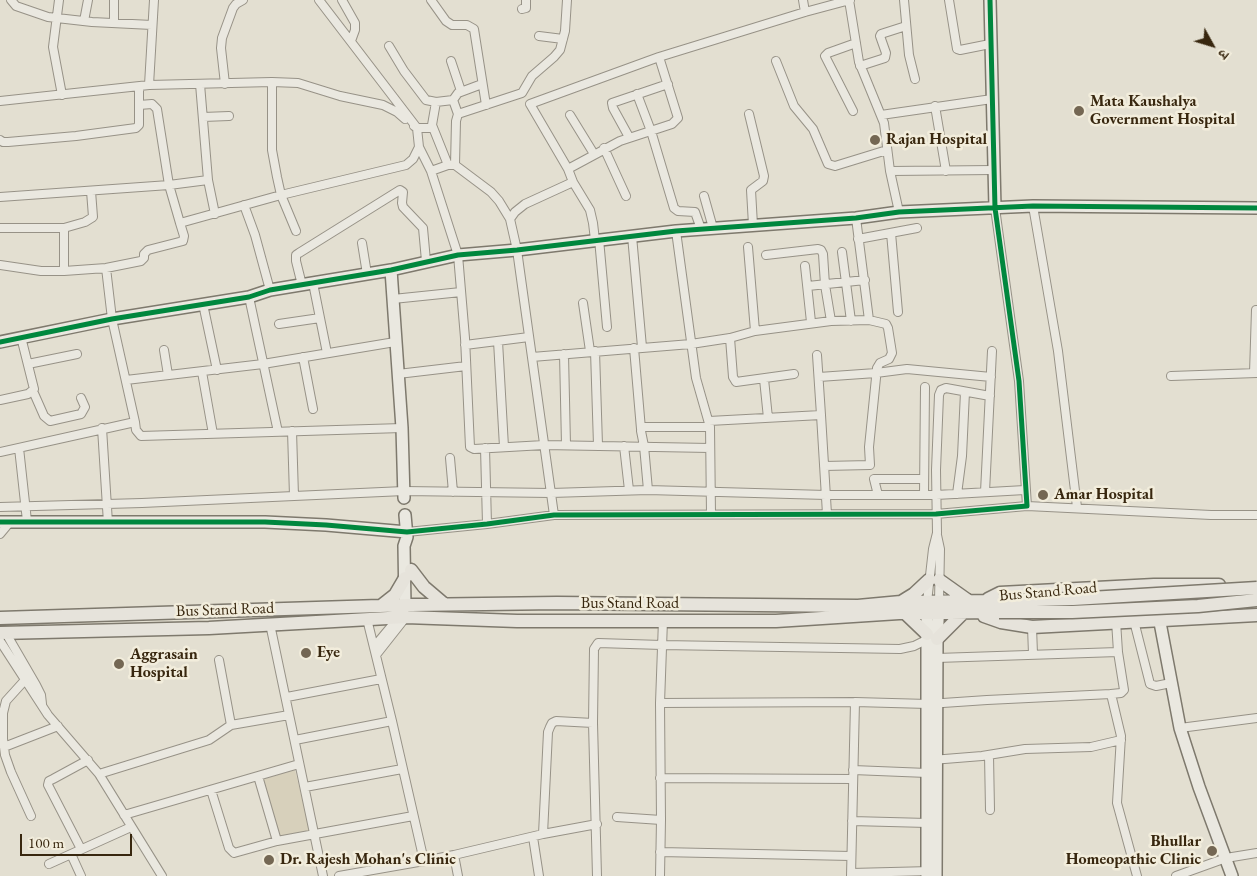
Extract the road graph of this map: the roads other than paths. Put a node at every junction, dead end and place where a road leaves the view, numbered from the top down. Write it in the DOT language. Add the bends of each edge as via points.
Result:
graph roads {
  1 [pos="11,0"];
  2 [pos="59,0"];
  3 [pos="88,0"];
  4 [pos="114,0"];
  5 [pos="154,0"];
  6 [pos="243,0"];
  7 [pos="319,0"];
  8 [pos="342,0"];
  9 [pos="431,0"];
  10 [pos="526,0"];
  11 [pos="567,0"];
  12 [pos="803,0"];
  13 [pos="849,0"];
  14 [pos="904,0"];
  15 [pos="949,0"];
  16 [pos="990,0"];
  17 [pos="522,9"];
  18 [pos="805,12"];
  19 [pos="56,18"];
  20 [pos="84,21"];
  21 [pos="114,23"];
  22 [pos="152,25"];
  23 [pos="906,26"];
  24 [pos="538,36"];
  25 [pos="563,39"];
  26 [pos="352,41"];
  27 [pos="856,43"];
  28 [pos="990,44"];
  29 [pos="389,46"];
  30 [pos="659,57"];
  31 [pos="452,60"];
  32 [pos="776,61"];
  33 [pos="860,66"];
  34 [pos="915,79"];
  35 [pos="272,82"];
  36 [pos="200,84"];
  37 [pos="225,84"];
  38 [pos="482,84"];
  39 [pos="668,84"];
  40 [pos="149,85"];
  41 [pos="139,86"];
  42 [pos="461,91"];
  43 [pos="522,93"];
  44 [pos="637,94"];
  45 [pos="62,95"];
  46 [pos="992,99"];
  47 [pos="453,100"];
  48 [pos="0,101"];
  49 [pos="436,102"];
  50 [pos="530,104"];
  51 [pos="139,105"];
  52 [pos="486,105"];
  53 [pos="935,106"];
  54 [pos="853,111"];
  55 [pos="458,114"];
  56 [pos="749,114"];
  57 [pos="881,114"];
  58 [pos="570,115"];
  59 [pos="229,116"];
  60 [pos="203,117"];
  61 [pos="416,128"];
  62 [pos="433,128"];
  63 [pos="651,131"];
  64 [pos="629,137"];
  65 [pos="0,140"];
  66 [pos="419,147"];
  67 [pos="604,148"];
  68 [pos="887,150"];
  69 [pos="594,154"];
  70 [pos="452,165"];
  71 [pos="568,168"];
  72 [pos="994,170"];
  73 [pos="431,171"];
  74 [pos="890,171"];
  75 [pos="946,171"];
  76 [pos="208,180"];
  77 [pos="573,182"];
  78 [pos="169,185"];
  79 [pos="91,191"];
  80 [pos="281,195"];
  81 [pos="626,196"];
  82 [pos="704,196"];
  83 [pos="0,198"];
  84 [pos="244,205"];
  85 [pos="1033,206"];
  86 [pos="995,208"];
  87 [pos="1257,208"];
  88 [pos="899,212"];
  89 [pos="215,214"];
  90 [pos="856,218"];
  91 [pos="510,220"];
  92 [pos="180,223"];
  93 [pos="753,225"];
  94 [pos="0,228"];
  95 [pos="64,228"];
  96 [pos="917,228"];
  97 [pos="707,229"];
  98 [pos="296,231"];
  99 [pos="676,231"];
  100 [pos="891,233"];
  101 [pos="632,236"];
  102 [pos="597,239"];
  103 [pos="858,239"];
  104 [pos="362,243"];
  105 [pos="748,247"];
  106 [pos="517,250"];
  107 [pos="842,252"];
  108 [pos="458,254"];
  109 [pos="766,255"];
  110 [pos="426,261"];
  111 [pos="0,265"];
  112 [pos="805,266"];
  113 [pos="106,268"];
  114 [pos="391,270"];
  115 [pos="64,271"];
  116 [pos="368,274"];
  117 [pos="865,280"];
  118 [pos="846,282"];
  119 [pos="308,284"];
  120 [pos="825,285"];
  121 [pos="808,286"];
  122 [pos="270,290"];
  123 [pos="461,292"];
  124 [pos="249,297"];
  125 [pos="393,299"];
  126 [pos="583,303"];
  127 [pos="203,304"];
  128 [pos="1256,310"];
  129 [pos="898,312"];
  130 [pos="320,318"];
  131 [pos="112,319"];
  132 [pos="831,320"];
  133 [pos="869,320"];
  134 [pos="851,321"];
  135 [pos="811,322"];
  136 [pos="279,324"];
  137 [pos="607,327"];
  138 [pos="756,331"];
  139 [pos="529,337"];
  140 [pos="21,338"];
  141 [pos="730,338"];
  142 [pos="498,341"];
  143 [pos="0,342"];
  144 [pos="396,342"];
  145 [pos="692,344"];
  146 [pos="465,345"];
  147 [pos="638,347"];
  148 [pos="164,350"];
  149 [pos="592,351"];
  150 [pos="992,351"];
  151 [pos="327,353"];
  152 [pos="77,354"];
  153 [pos="564,354"];
  154 [pos="817,354"];
  155 [pos="304,357"];
  156 [pos="532,357"];
  157 [pos="28,364"];
  158 [pos="263,364"];
  159 [pos="466,366"];
  160 [pos="217,370"];
  161 [pos="202,372"];
  162 [pos="1256,373"];
  163 [pos="398,374"];
  164 [pos="794,374"];
  165 [pos="876,374"];
  166 [pos="168,375"];
  167 [pos="1171,376"];
  168 [pos="819,377"];
  169 [pos="991,377"];
  170 [pos="764,379"];
  171 [pos="126,380"];
  172 [pos="925,387"];
  173 [pos="33,391"];
  174 [pos="965,392"];
  175 [pos="990,396"];
  176 [pos="81,398"];
  177 [pos="0,400"];
  178 [pos="313,409"];
  179 [pos="821,415"];
  180 [pos="768,418"];
  181 [pos="135,422"];
  182 [pos="710,424"];
  183 [pos="102,428"];
  184 [pos="402,428"];
  185 [pos="641,429"];
  186 [pos="292,431"];
  187 [pos="278,432"];
  188 [pos="213,434"];
  189 [pos="544,445"];
  190 [pos="566,445"];
  191 [pos="598,445"];
  192 [pos="624,446"];
  193 [pos="644,446"];
  194 [pos="504,447"];
  195 [pos="19,448"];
  196 [pos="485,448"];
  197 [pos="710,448"];
  198 [pos="0,452"];
  199 [pos="450,458"];
  200 [pos="824,466"];
  201 [pos="924,480"];
  202 [pos="629,490"];
  203 [pos="648,490"];
  204 [pos="1025,490"];
  205 [pos="453,492"];
  206 [pos="485,492"];
  207 [pos="710,492"];
  208 [pos="985,492"];
  209 [pos="551,493"];
  210 [pos="404,494"];
  211 [pos="878,494"];
  212 [pos="957,494"];
  213 [pos="826,495"];
  214 [pos="924,495"];
  215 [pos="936,495"];
  216 [pos="294,496"];
  217 [pos="106,503"];
  218 [pos="1027,506"];
  219 [pos="0,507"];
  220 [pos="26,507"];
  221 [pos="1077,507"];
  222 [pos="711,514"];
  223 [pos="827,514"];
  224 [pos="936,514"];
  225 [pos="405,515"];
  226 [pos="554,515"];
  227 [pos="1257,516"];
  228 [pos="27,521"];
  229 [pos="5,522"];
  230 [pos="108,522"];
  231 [pos="487,524"];
  232 [pos="0,534"];
  233 [pos="407,534"];
  234 [pos="408,574"];
  235 [pos="934,580"];
  236 [pos="1257,582"];
  237 [pos="1154,585"];
  238 [pos="1257,588"];
  239 [pos="1257,600"];
  240 [pos="444,604"];
  241 [pos="381,606"];
  242 [pos="976,606"];
  243 [pos="999,606"];
  244 [pos="903,607"];
  245 [pos="933,608"];
  246 [pos="405,611"];
  247 [pos="963,613"];
  248 [pos="1257,615"];
  249 [pos="0,618"];
  250 [pos="367,619"];
  251 [pos="1159,619"];
  252 [pos="662,620"];
  253 [pos="1134,620"];
  254 [pos="1116,621"];
  255 [pos="270,624"];
  256 [pos="1032,626"];
  257 [pos="3,634"];
  258 [pos="931,637"];
  259 [pos="0,641"];
  260 [pos="662,646"];
  261 [pos="375,651"];
  262 [pos="1118,652"];
  263 [pos="1033,654"];
  264 [pos="937,658"];
  265 [pos="219,660"];
  266 [pos="381,679"];
  267 [pos="25,680"];
  268 [pos="1171,683"];
  269 [pos="1111,694"];
  270 [pos="287,697"];
  271 [pos="855,702"];
  272 [pos="660,703"];
  273 [pos="932,703"];
  274 [pos="42,704"];
  275 [pos="289,715"];
  276 [pos="1257,718"];
  277 [pos="392,721"];
  278 [pos="593,723"];
  279 [pos="231,725"];
  280 [pos="58,726"];
  281 [pos="1180,728"];
  282 [pos="296,740"];
  283 [pos="1121,740"];
  284 [pos="4,747"];
  285 [pos="989,755"];
  286 [pos="88,760"];
  287 [pos="932,760"];
  288 [pos="299,764"];
  289 [pos="402,768"];
  290 [pos="853,770"];
  291 [pos="927,773"];
  292 [pos="99,774"];
  293 [pos="258,776"];
  294 [pos="660,778"];
  295 [pos="853,779"];
  296 [pos="304,787"];
  297 [pos="211,790"];
  298 [pos="990,810"];
  299 [pos="124,815"];
  300 [pos="31,816"];
  301 [pos="414,816"];
  302 [pos="617,817"];
  303 [pos="661,820"];
  304 [pos="852,821"];
  305 [pos="927,823"];
  306 [pos="597,824"];
  307 [pos="130,827"];
  308 [pos="315,834"];
  309 [pos="544,834"];
  310 [pos="532,837"];
  311 [pos="277,841"];
  312 [pos="81,849"];
  313 [pos="660,852"];
  314 [pos="1257,853"];
  315 [pos="71,854"];
  316 [pos="454,855"];
  317 [pos="851,856"];
  318 [pos="1226,858"];
  319 [pos="424,861"];
  320 [pos="49,864"];
  321 [pos="931,873"];
  322 [pos="851,874"];
  323 [pos="81,876"];
  324 [pos="162,876"];
  325 [pos="323,876"];
  326 [pos="339,876"];
  327 [pos="458,876"];
  328 [pos="539,876"];
  329 [pos="597,876"];
  330 [pos="660,876"];
  331 [pos="1136,876"];
  332 [pos="1176,876"];
  333 [pos="1232,876"];
  1 -- 19 [label="street" via="16,6"];
  2 -- 19 [label="street"];
  3 -- 20 [label="street"];
  4 -- 21 [label="street"];
  5 -- 22 [label="street"];
  6 -- 37 [label="street" via="233,8 222,38"];
  7 -- 26 [label="street"];
  8 -- 26 [label="street" via="354,23"];
  9 -- 38 [label="street" via="452,26 467,25 474,29"];
  10 -- 17 [label="street" via="526,8"];
  11 -- 25 [label="street"];
  12 -- 18 [label="street"];
  13 -- 18 [label="street"];
  13 -- 27 [label="street"];
  14 -- 23 [label="street"];
  15 -- 28 [label="street" via="957,49"];
  16 -- 28 [label="street"];
  18 -- 30 [label="street"];
  19 -- 20 [label="street"];
  19 -- 45 [label="street" via="53,47"];
  20 -- 21 [label="street"];
  21 -- 22 [label="street"];
  22 -- 40 [label="street"];
  23 -- 33 [label="street" via="881,34 885,58"];
  23 -- 34 [label="street"];
  24 -- 25 [label="street"];
  25 -- 43 [label="street" via="560,50 528,80"];
  26 -- 61 [label="street"];
  27 -- 33 [label="street"];
  27 -- 54 [label="street" via="824,56"];
  28 -- 46 [label="street"];
  29 -- 49 [label="street" via="424,98"];
  30 -- 39 [label="street"];
  30 -- 50 [label="street"];
  31 -- 42 [label="street"];
  32 -- 68 [label="street" via="794,106 813,129 828,164 834,166"];
  33 -- 57 [label="street"];
  35 -- 37 [label="street"];
  35 -- 61 [label="street" via="304,84 340,96 375,102 397,112"];
  35 -- 80 [label="street" via="272,150"];
  36 -- 37 [label="street"];
  36 -- 40 [label="street"];
  36 -- 60 [label="street"];
  38 -- 42 [label="street"];
  38 -- 52 [label="street"];
  39 -- 44 [label="street"];
  39 -- 63 [label="street" via="678,118 672,124"];
  40 -- 41 [label="street"];
  41 -- 45 [label="street"];
  41 -- 51 [label="street"];
  42 -- 47 [label="street"];
  43 -- 50 [label="street"];
  43 -- 52 [label="street"];
  44 -- 63 [label="street"];
  44 -- 64 [label="street" via="612,103"];
  45 -- 48 [label="street"];
  46 -- 53 [label="street"];
  46 -- 72 [label="street"];
  47 -- 49 [label="street"];
  47 -- 55 [label="street"];
  49 -- 62 [label="street"];
  50 -- 71 [label="street"];
  51 -- 65 [label="street" via="139,125 136,128"];
  51 -- 78 [label="street" via="152,104 157,109"];
  52 -- 55 [label="street"];
  53 -- 57 [label="street"];
  53 -- 75 [label="street"];
  55 -- 70 [label="street"];
  56 -- 93 [label="street" via="764,176 763,181 751,190"];
  57 -- 68 [label="street"];
  58 -- 69 [label="street"];
  59 -- 60 [label="street"];
  60 -- 76 [label="street"];
  61 -- 62 [label="street"];
  61 -- 66 [label="street"];
  62 -- 70 [label="street"];
  63 -- 64 [label="street"];
  63 -- 97 [label="street" via="674,208 695,212"];
  64 -- 67 [label="street"];
  66 -- 73 [label="street"];
  66 -- 80 [label="street" via="406,165"];
  67 -- 69 [label="street"];
  67 -- 81 [label="street"];
  68 -- 74 [label="street"];
  69 -- 71 [label="street"];
  70 -- 73 [label="street"];
  70 -- 91 [label="street" via="491,192"];
  71 -- 77 [label="street"];
  72 -- 75 [label="street"];
  72 -- 86 [label="street"];
  73 -- 108 [label="street"];
  74 -- 75 [label="street"];
  74 -- 88 [label="street"];
  76 -- 78 [label="street"];
  76 -- 89 [label="street"];
  77 -- 91 [label="street" via="525,204"];
  77 -- 102 [label="street" via="590,210"];
  78 -- 79 [label="street"];
  78 -- 92 [label="street"];
  79 -- 83 [label="street"];
  79 -- 95 [label="street" via="91,219"];
  80 -- 84 [label="street"];
  80 -- 98 [label="street"];
  82 -- 97 [label="street"];
  84 -- 89 [label="street"];
  84 -- 122 [label="street"];
  85 -- 86 [label="street"];
  85 -- 87 [label="street"];
  85 -- 221 [label="street" via="1058,351"];
  86 -- 88 [label="street"];
  86 -- 204 [label="street" via="1019,381"];
  88 -- 90 [label="street"];
  89 -- 92 [label="street"];
  90 -- 93 [label="street"];
  90 -- 103 [label="street"];
  91 -- 106 [label="street"];
  92 -- 113 [label="street" via="183,241 148,250 140,261"];
  93 -- 97 [label="street"];
  94 -- 95 [label="street"];
  95 -- 115 [label="street"];
  96 -- 100 [label="street"];
  97 -- 99 [label="street"];
  99 -- 101 [label="street"];
  99 -- 145 [label="street"];
  100 -- 103 [label="street"];
  100 -- 129 [label="street"];
  101 -- 102 [label="street"];
  101 -- 147 [label="street"];
  102 -- 106 [label="street"];
  102 -- 137 [label="street"];
  103 -- 117 [label="street"];
  104 -- 116 [label="street"];
  105 -- 138 [label="street"];
  106 -- 108 [label="street"];
  106 -- 139 [label="street"];
  107 -- 118 [label="street"];
  108 -- 110 [label="street"];
  108 -- 123 [label="street"];
  109 -- 120 [label="street" via="821,250"];
  110 -- 114 [label="street"];
  110 -- 119 [label="street" via="424,230 403,207 403,192 400,190 298,253 296,261"];
  111 -- 115 [label="street"];
  112 -- 121 [label="street"];
  113 -- 115 [label="street"];
  113 -- 131 [label="street"];
  114 -- 116 [label="street"];
  114 -- 125 [label="street"];
  116 -- 119 [label="street"];
  117 -- 118 [label="street"];
  117 -- 133 [label="street"];
  118 -- 120 [label="street"];
  118 -- 134 [label="street"];
  119 -- 122 [label="street"];
  119 -- 130 [label="street"];
  120 -- 121 [label="street"];
  120 -- 132 [label="street"];
  121 -- 135 [label="street"];
  122 -- 124 [label="street"];
  123 -- 125 [label="street"];
  123 -- 146 [label="street"];
  124 -- 127 [label="street"];
  124 -- 158 [label="street"];
  125 -- 144 [label="street"];
  126 -- 149 [label="street"];
  127 -- 131 [label="street"];
  127 -- 160 [label="street"];
  128 -- 162 [label="street"];
  130 -- 136 [label="street"];
  130 -- 151 [label="street"];
  131 -- 140 [label="street"];
  131 -- 171 [label="street"];
  132 -- 134 [label="street"];
  132 -- 135 [label="street"];
  133 -- 134 [label="street"];
  133 -- 165 [label="street" via="887,326 892,349 887,361 878,365"];
  135 -- 138 [label="street"];
  138 -- 141 [label="street"];
  139 -- 142 [label="street"];
  139 -- 156 [label="street"];
  140 -- 143 [label="street"];
  140 -- 157 [label="street"];
  141 -- 145 [label="street"];
  141 -- 170 [label="street" via="734,380"];
  142 -- 146 [label="street"];
  142 -- 194 [label="street"];
  144 -- 151 [label="street"];
  144 -- 163 [label="street"];
  145 -- 147 [label="street"];
  145 -- 182 [label="street" via="696,378"];
  146 -- 159 [label="street"];
  147 -- 149 [label="street"];
  147 -- 185 [label="street"];
  148 -- 166 [label="street"];
  149 -- 153 [label="street"];
  149 -- 191 [label="street"];
  150 -- 169 [label="street"];
  151 -- 155 [label="street"];
  152 -- 157 [label="street"];
  153 -- 156 [label="street"];
  153 -- 190 [label="street"];
  154 -- 168 [label="street"];
  155 -- 158 [label="street"];
  155 -- 178 [label="street"];
  156 -- 189 [label="street"];
  157 -- 173 [label="street"];
  158 -- 160 [label="street"];
  158 -- 187 [label="street"];
  159 -- 163 [label="street"];
  159 -- 196 [label="street" via="470,447"];
  160 -- 161 [label="street"];
  161 -- 166 [label="street"];
  161 -- 188 [label="street"];
  162 -- 167 [label="street"];
  163 -- 184 [label="street"];
  164 -- 170 [label="street"];
  165 -- 168 [label="street"];
  165 -- 169 [label="street" via="916,369"];
  165 -- 200 [label="street" via="870,465"];
  166 -- 171 [label="street"];
  168 -- 179 [label="street"];
  169 -- 175 [label="street"];
  170 -- 180 [label="street"];
  171 -- 181 [label="street"];
  172 -- 201 [label="street"];
  173 -- 176 [label="street" via="50,422 83,412 85,408"];
  173 -- 177 [label="street"];
  174 -- 175 [label="street"];
  174 -- 212 [label="street"];
  174 -- 215 [label="street" via="941,390"];
  175 -- 208 [label="street"];
  179 -- 180 [label="street"];
  179 -- 200 [label="street"];
  180 -- 182 [label="street"];
  181 -- 183 [label="street"];
  181 -- 188 [label="street" via="141,436"];
  182 -- 185 [label="street"];
  182 -- 197 [label="street"];
  183 -- 195 [label="street"];
  183 -- 217 [label="street"];
  184 -- 186 [label="street"];
  184 -- 210 [label="street"];
  185 -- 193 [label="street"];
  186 -- 187 [label="street"];
  186 -- 216 [label="street"];
  187 -- 188 [label="street"];
  189 -- 190 [label="street"];
  189 -- 194 [label="street"];
  189 -- 209 [label="street"];
  190 -- 191 [label="street"];
  191 -- 192 [label="street"];
  192 -- 193 [label="street"];
  192 -- 202 [label="street"];
  193 -- 197 [label="street"];
  193 -- 203 [label="street"];
  194 -- 196 [label="street"];
  195 -- 198 [label="street"];
  195 -- 220 [label="street"];
  196 -- 206 [label="street"];
  197 -- 207 [label="street"];
  199 -- 205 [label="street"];
  200 -- 213 [label="street"];
  201 -- 211 [label="street" via="874,479"];
  201 -- 214 [label="street"];
  202 -- 203 [label="street"];
  202 -- 209 [label="street"];
  203 -- 207 [label="street"];
  204 -- 208 [label="street"];
  204 -- 218 [label="street"];
  205 -- 206 [label="street"];
  205 -- 210 [label="street"];
  206 -- 209 [label="street"];
  206 -- 231 [label="street"];
  207 -- 213 [label="street"];
  207 -- 222 [label="street"];
  208 -- 212 [label="street"];
  209 -- 226 [label="street"];
  210 -- 216 [label="street"];
  211 -- 213 [label="street"];
  211 -- 214 [label="street"];
  212 -- 215 [label="street"];
  213 -- 223 [label="street"];
  214 -- 215 [label="street"];
  215 -- 224 [label="street"];
  216 -- 217 [label="street"];
  217 -- 220 [label="street"];
  217 -- 230 [label="street"];
  218 -- 221 [label="street"];
  218 -- 224 [label="street"];
  219 -- 220 [label="street"];
  220 -- 228 [label="street"];
  221 -- 227 [label="street"];
  222 -- 223 [label="street"];
  222 -- 226 [label="street"];
  223 -- 224 [label="street"];
  224 -- 235 [label="street" via="940,549"];
  225 -- 233 [label="street"];
  226 -- 231 [label="street"];
  228 -- 229 [label="street"];
  228 -- 230 [label="street"];
  229 -- 232 [label="street"];
  230 -- 233 [label="street" via="264,522"];
  231 -- 233 [label="street"];
  233 -- 234 [label="street" via="404,546"];
  234 -- 240 [label="main road"];
  234 -- 241 [label="main road" via="395,595"];
  234 -- 246 [label="street"];
  235 -- 242 [label="main road"];
  235 -- 244 [label="main road" via="914,594"];
  235 -- 245 [label="street"];
  235 -- 245 [label="street"];
  236 -- 237 [label="main road, Bus Stand Road"];
  237 -- 242 [label="main road, Bus Stand Road" via="1000,593"];
  237 -- 251 [label="street"];
  238 -- 243 [label="main road, bridge"];
  239 -- 243 [label="main road, bridge" via="1072,612"];
  240 -- 244 [label="main road, Bus Stand Road"];
  240 -- 246 [label="main road, Bus Stand Road"];
  241 -- 246 [label="main road, Bus Stand Road"];
  241 -- 249 [label="main road, Bus Stand Road"];
  242 -- 243 [label="main road"];
  242 -- 245 [label="main road, Bus Stand Road"];
  242 -- 247 [label="main road, Bus Stand Road"];
  242 -- 256 [label="main road, Bus Stand Road" via="1002,622"];
  244 -- 245 [label="main road, Bus Stand Road"];
  244 -- 252 [label="main road, Bus Stand Road" via="776,621"];
  244 -- 258 [label="main road"];
  245 -- 247 [label="main road, Bus Stand Road"];
  245 -- 258 [label="street"];
  246 -- 250 [label="main road, Bus Stand Road"];
  246 -- 252 [label="main road, Bus Stand Road" via="526,621"];
  246 -- 261 [label="street"];
  247 -- 258 [label="main road"];
  248 -- 251 [label="main road, Bus Stand Road"];
  250 -- 255 [label="main road, Bus Stand Road"];
  250 -- 261 [label="street"];
  251 -- 253 [label="main road, Bus Stand Road"];
  251 -- 268 [label="street"];
  252 -- 260 [label="street"];
  253 -- 254 [label="main road, Bus Stand Road"];
  253 -- 268 [label="street" via="1150,684"];
  254 -- 256 [label="main road, Bus Stand Road"];
  254 -- 262 [label="street"];
  255 -- 257 [label="main road, Bus Stand Road"];
  255 -- 270 [label="street"];
  256 -- 263 [label="street"];
  257 -- 274 [label="street" via="36,685"];
  258 -- 260 [label="street" via="900,649"];
  258 -- 264 [label="street"];
  258 -- 273 [label="street"];
  259 -- 267 [label="street"];
  260 -- 272 [label="street"];
  260 -- 278 [label="street" via="601,642 595,645"];
  261 -- 266 [label="street"];
  262 -- 263 [label="street"];
  262 -- 269 [label="street" via="1124,691"];
  263 -- 264 [label="street"];
  264 -- 273 [label="street"];
  265 -- 279 [label="street"];
  266 -- 270 [label="street"];
  266 -- 277 [label="street"];
  267 -- 274 [label="street"];
  267 -- 284 [label="street" via="4,706"];
  268 -- 281 [label="street"];
  269 -- 273 [label="street"];
  269 -- 283 [label="street"];
  270 -- 275 [label="street"];
  271 -- 272 [label="street"];
  271 -- 273 [label="street"];
  271 -- 290 [label="street"];
  272 -- 294 [label="street"];
  273 -- 287 [label="street"];
  274 -- 280 [label="street"];
  275 -- 279 [label="street"];
  275 -- 282 [label="street"];
  276 -- 281 [label="street"];
  277 -- 282 [label="street"];
  277 -- 289 [label="street"];
  278 -- 306 [label="street"];
  278 -- 309 [label="street" via="556,721 550,727"];
  279 -- 292 [label="street" via="209,740"];
  280 -- 284 [label="street"];
  280 -- 286 [label="street"];
  281 -- 318 [label="street"];
  282 -- 288 [label="street"];
  283 -- 285 [label="street" via="1091,747 1025,748"];
  283 -- 331 [label="street" via="1118,814"];
  284 -- 300 [label="street" via="11,772"];
  285 -- 287 [label="street"];
  285 -- 298 [label="street"];
  286 -- 292 [label="street"];
  286 -- 312 [label="street" via="49,781 48,785"];
  287 -- 291 [label="street"];
  287 -- 321 [label="street"];
  288 -- 293 [label="street"];
  288 -- 296 [label="street"];
  289 -- 296 [label="street"];
  289 -- 301 [label="street"];
  290 -- 291 [label="street"];
  290 -- 295 [label="street"];
  291 -- 305 [label="street"];
  292 -- 299 [label="street"];
  293 -- 297 [label="street"];
  293 -- 311 [label="street"];
  294 -- 295 [label="street"];
  294 -- 303 [label="street"];
  295 -- 304 [label="street"];
  296 -- 308 [label="street"];
  297 -- 299 [label="street"];
  297 -- 311 [label="street" via="232,851 237,853"];
  299 -- 307 [label="street"];
  301 -- 308 [label="street"];
  301 -- 319 [label="street"];
  302 -- 303 [label="street"];
  303 -- 313 [label="street"];
  304 -- 305 [label="street"];
  304 -- 317 [label="street"];
  305 -- 321 [label="street"];
  306 -- 309 [label="street"];
  306 -- 329 [label="street"];
  307 -- 312 [label="street"];
  307 -- 324 [label="street"];
  308 -- 311 [label="street"];
  308 -- 325 [label="street"];
  309 -- 310 [label="street"];
  310 -- 316 [label="street"];
  310 -- 328 [label="street"];
  312 -- 315 [label="street"];
  313 -- 317 [label="street"];
  313 -- 330 [label="street"];
  314 -- 318 [label="street"];
  315 -- 320 [label="street"];
  315 -- 323 [label="street"];
  316 -- 319 [label="street"];
  316 -- 327 [label="street"];
  317 -- 322 [label="street"];
  318 -- 332 [label="street"];
  318 -- 333 [label="street"];
  319 -- 326 [label="street"];
  321 -- 322 [label="street"];
}
